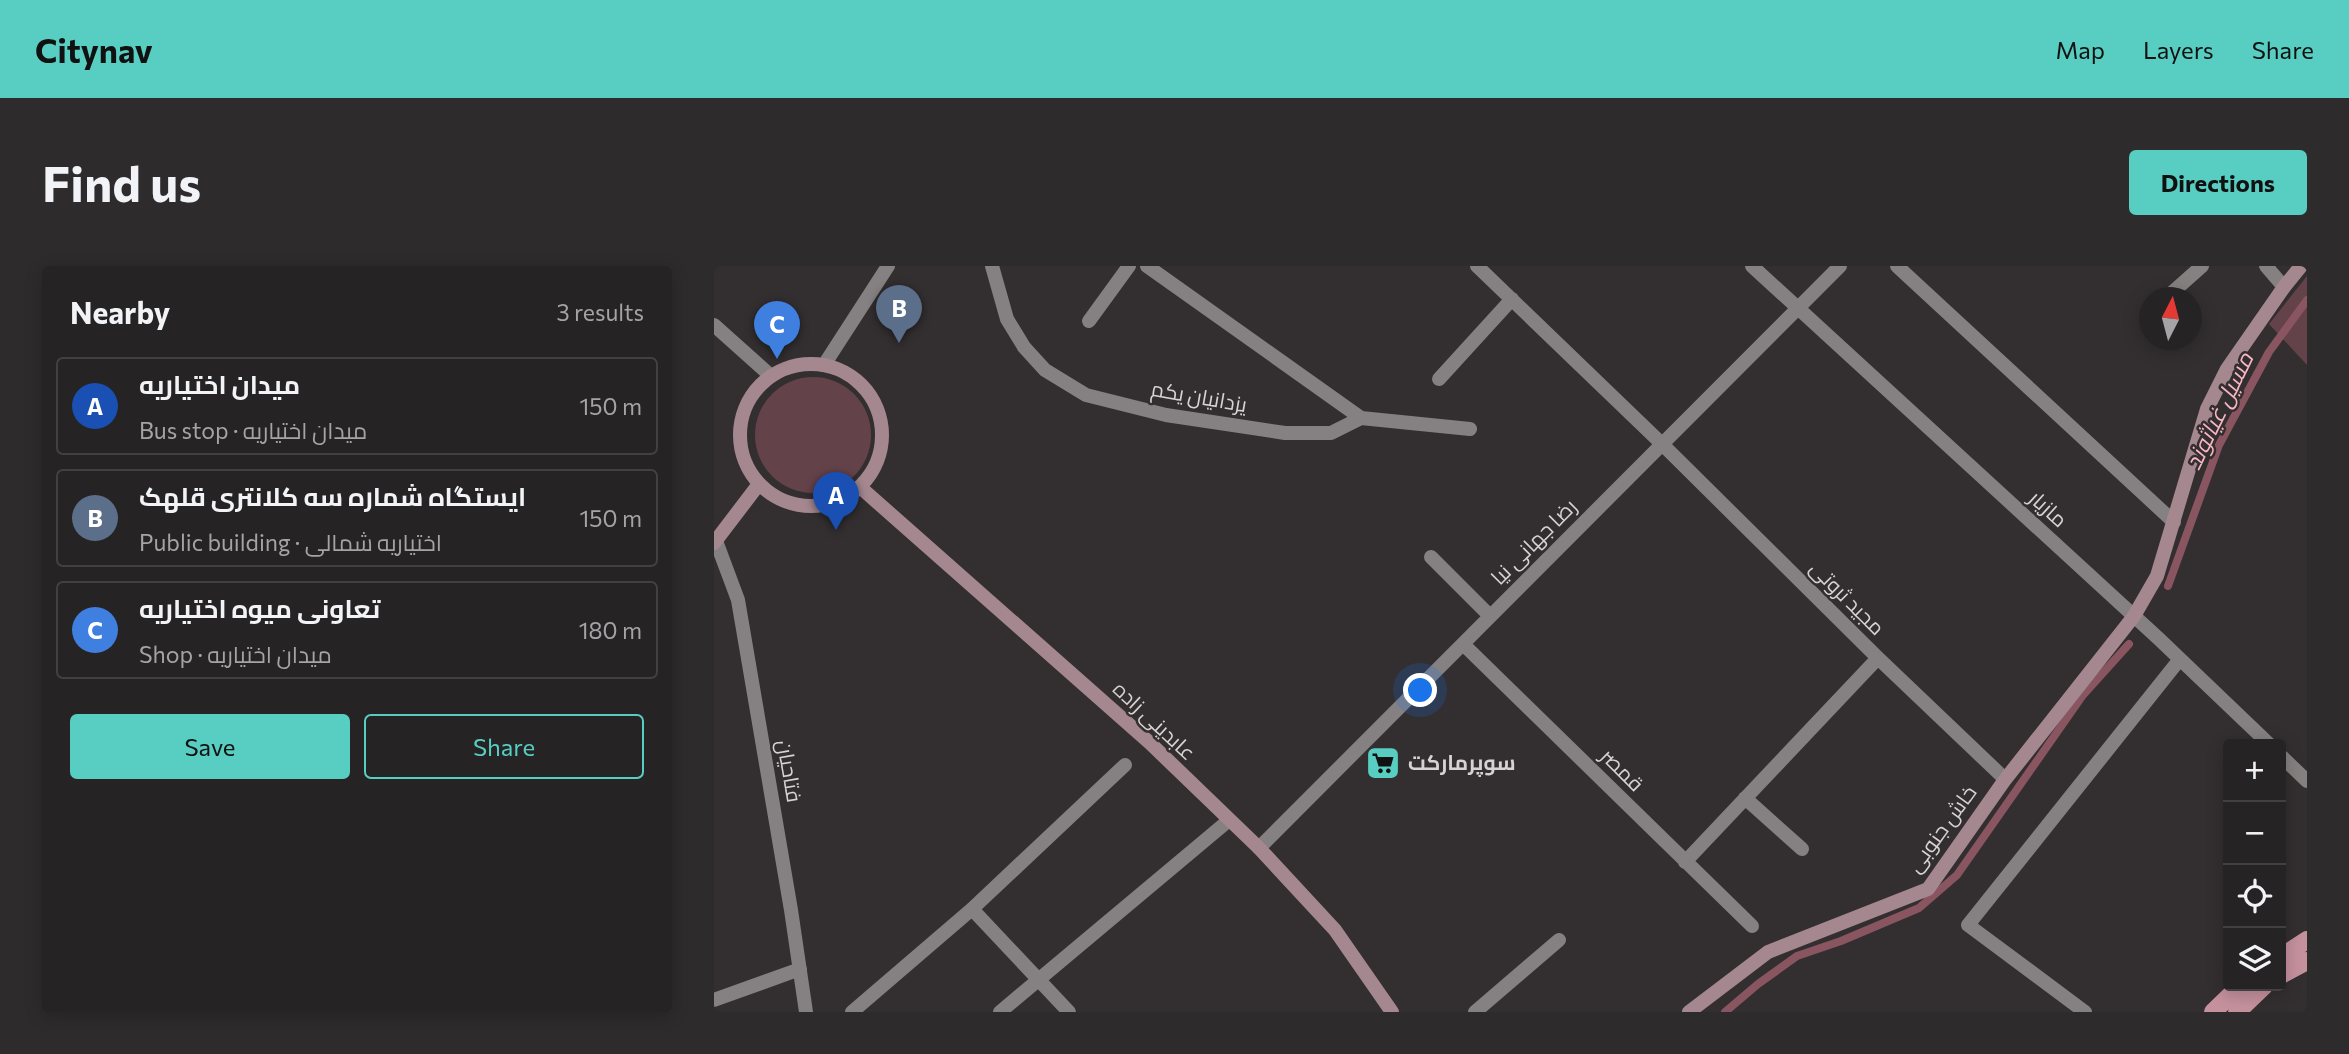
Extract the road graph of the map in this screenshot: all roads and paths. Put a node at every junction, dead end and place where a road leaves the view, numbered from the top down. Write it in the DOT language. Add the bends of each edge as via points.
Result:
graph roads {
  1 [pos="888,266"];
  2 [pos="992,266"];
  3 [pos="1129,266"];
  4 [pos="1147,266"];
  5 [pos="1477,266"];
  6 [pos="1752,266"];
  7 [pos="1840,266"];
  8 [pos="1897,266"];
  9 [pos="2202,266"];
  10 [pos="2266,266"];
  11 [pos="2301,266"];
  12 [pos="2178,287"];
  13 [pos="2284,287"];
  14 [pos="1512,299"];
  15 [pos="1797,309"];
  16 [pos="1088,321"];
  17 [pos="714,325"];
  18 [pos="824,365"];
  19 [pos="771,376"];
  20 [pos="1439,379"];
  21 [pos="1360,418"];
  22 [pos="1470,429"];
  23 [pos="1662,443"];
  24 [pos="759,484"];
  25 [pos="860,487"];
  26 [pos="2174,522"];
  27 [pos="715,542"];
  28 [pos="1431,557"];
  29 [pos="1490,616"];
  30 [pos="2134,616"];
  31 [pos="1463,643"];
  32 [pos="1878,658"];
  33 [pos="2180,659"];
  34 [pos="2264,739"];
  35 [pos="2286,761"];
  36 [pos="1125,765"];
  37 [pos="2005,779"];
  38 [pos="2307,781"];
  39 [pos="1745,798"];
  40 [pos="1228,821"];
  41 [pos="1259,848"];
  42 [pos="1802,849"];
  43 [pos="1685,862"];
  44 [pos="972,909"];
  45 [pos="1752,926"];
  46 [pos="1559,940"];
  47 [pos="2307,940"];
  48 [pos="2286,954"];
  49 [pos="2307,961"];
  50 [pos="800,969"];
  51 [pos="2286,972"];
  52 [pos="1039,979"];
  53 [pos="2235,991"];
  54 [pos="2259,991"];
  55 [pos="714,1000"];
  56 [pos="806,1012"];
  57 [pos="852,1012"];
  58 [pos="1000,1012"];
  59 [pos="1069,1012"];
  60 [pos="1392,1012"];
  61 [pos="1475,1012"];
  62 [pos="1689,1012"];
  63 [pos="2085,1012"];
  64 [pos="2213,1012"];
  65 [pos="2237,1012"];
  1 -- 18 [label="street"];
  2 -- 21 [label="street, یزدانیان یکم" via="1007,319 1024,347 1045,370 1086,395 1166,415 1284,433 1331,433"];
  3 -- 16 [label="street"];
  4 -- 21 [label="street"];
  5 -- 14 [label="street, مجید ثروتی"];
  6 -- 15 [label="street, مازیار"];
  7 -- 15 [label="street, رضا جهانی نیا"];
  8 -- 26 [label="street"];
  9 -- 12 [label="street"];
  10 -- 13 [label="street"];
  11 -- 13 [label="street, خاش جنوبی"];
  13 -- 26 [label="street, خاش جنوبی" via="2227,369 2207,409"];
  14 -- 20 [label="street"];
  14 -- 23 [label="street, مجید ثروتی"];
  15 -- 23 [label="street, رضا جهانی نیا"];
  15 -- 30 [label="street, مازیار"];
  17 -- 19 [label="street"];
  18 -- 19 [label="street" via="787,368"];
  18 -- 25 [label="street" via="854,379 876,405 882,426 881,449 874,469"];
  19 -- 24 [label="street" via="753,394 742,416 742,452"];
  21 -- 22 [label="street"];
  23 -- 29 [label="street, رضا جهانی نیا"];
  23 -- 32 [label="street, مجید ثروتی"];
  24 -- 25 [label="street" via="798,506 842,500"];
  24 -- 27 [label="street"];
  25 -- 40 [label="street, عابدینی زاده" via="1150,743"];
  26 -- 30 [label="street, خاش جنوبی" via="2157,576"];
  27 -- 50 [label="street, فتاحیان" via="738,600"];
  28 -- 29 [label="street"];
  29 -- 31 [label="street, رضا جهانی نیا"];
  30 -- 33 [label="street, مازیار"];
  30 -- 37 [label="street, خاش جنوبی"];
  31 -- 41 [label="street, رضا جهانی نیا"];
  31 -- 43 [label="street, قمصر"];
  32 -- 37 [label="street, مجید ثروتی"];
  32 -- 39 [label="street"];
  33 -- 34 [label="street, مازیار"];
  33 -- 63 [label="street" via="1968,925"];
  35 -- 38 [label="street"];
  36 -- 44 [label="street"];
  37 -- 62 [label="street, خاش جنوبی" via="1928,889 1768,952"];
  39 -- 42 [label="street"];
  39 -- 43 [label="street"];
  40 -- 41 [label="street, عابدینی زاده"];
  40 -- 52 [label="street"];
  41 -- 60 [label="street, عابدینی زاده" via="1335,930"];
  43 -- 45 [label="street, قمصر"];
  44 -- 52 [label="street"];
  44 -- 57 [label="street"];
  46 -- 61 [label="street"];
  47 -- 48 [label="main road"];
  49 -- 51 [label="main road"];
  50 -- 55 [label="street"];
  50 -- 56 [label="street, فتاحیان"];
  52 -- 58 [label="street"];
  52 -- 59 [label="street"];
  53 -- 64 [label="main road"];
  54 -- 65 [label="main road"];
}
